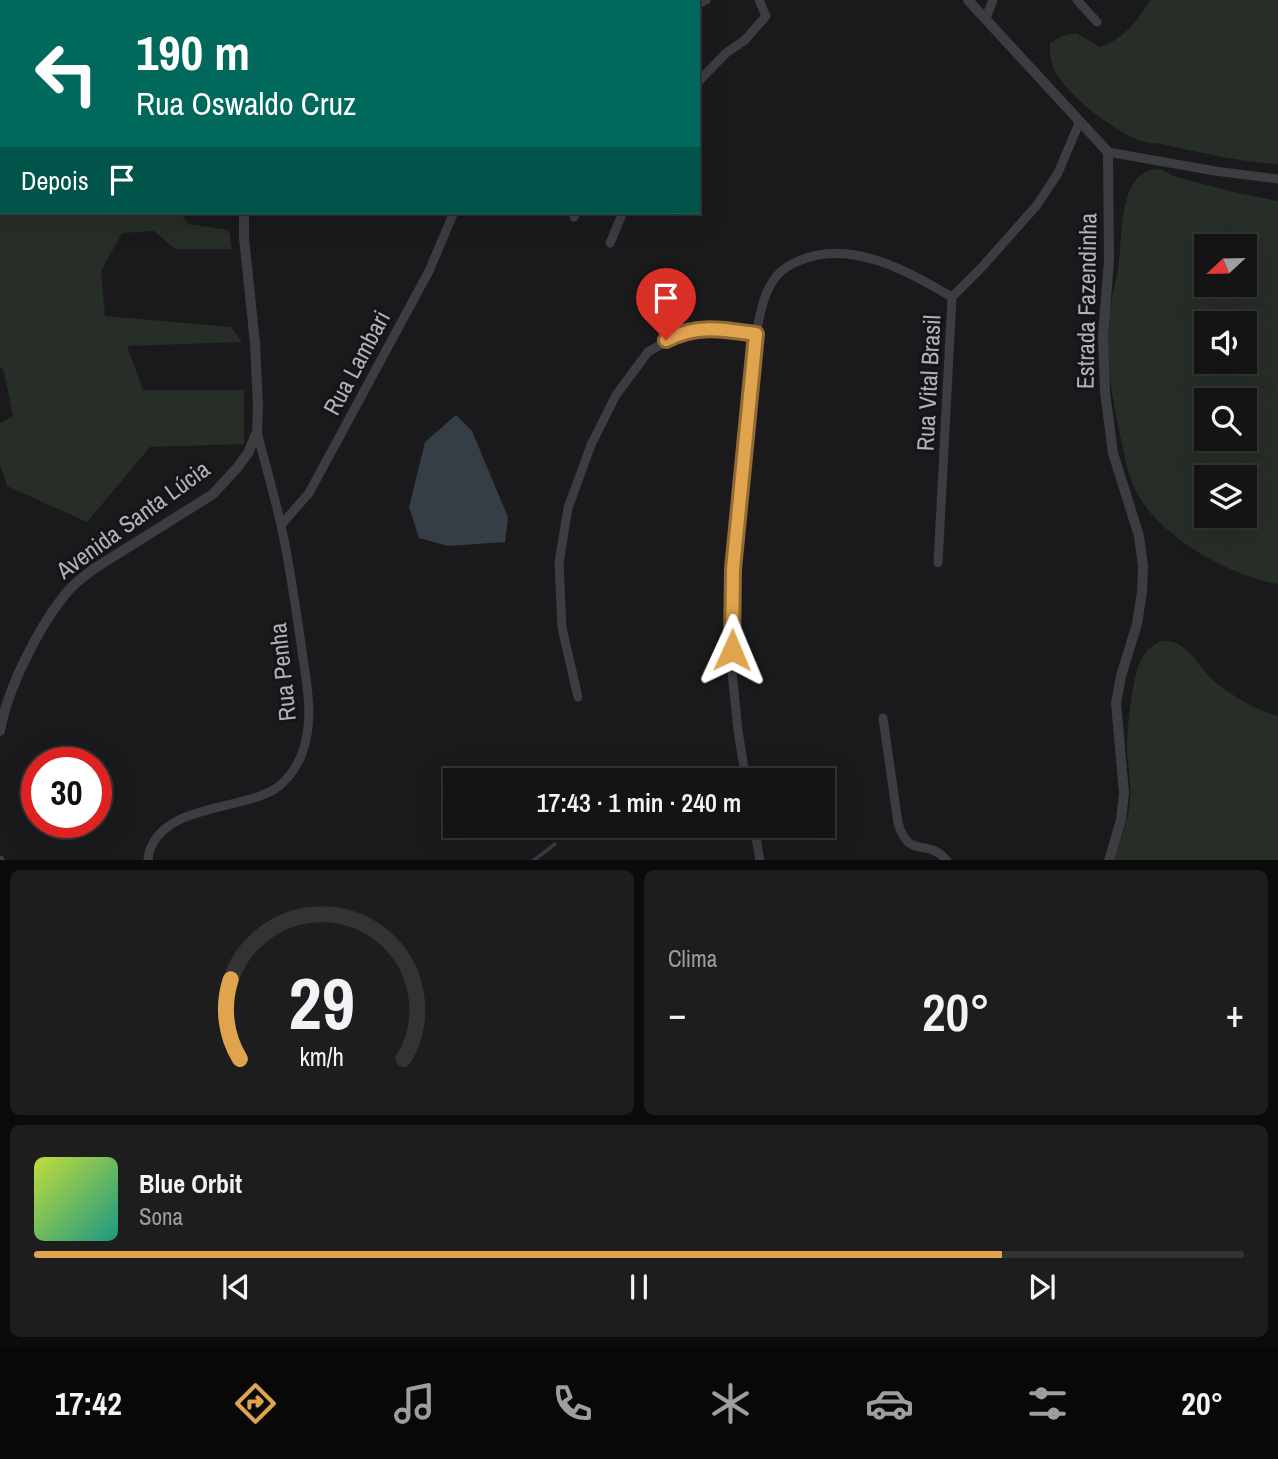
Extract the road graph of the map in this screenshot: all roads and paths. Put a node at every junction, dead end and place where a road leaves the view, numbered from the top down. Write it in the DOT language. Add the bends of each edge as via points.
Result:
graph roads {
  1 [pos="759,0"];
  2 [pos="968,0"];
  3 [pos="993,0"];
  4 [pos="1077,0"];
  5 [pos="986,18"];
  6 [pos="1097,22"];
  7 [pos="700,80"];
  8 [pos="1080,121"];
  9 [pos="1108,152"];
  10 [pos="1278,179"];
  11 [pos="244,214"];
  12 [pos="453,214"];
  13 [pos="622,214"];
  14 [pos="610,243"];
  15 [pos="953,297"];
  16 [pos="756,334"];
  17 [pos="257,432"];
  18 [pos="281,525"];
  19 [pos="938,563"];
  20 [pos="578,697"];
  21 [pos="883,718"];
  22 [pos="0,731"];
  23 [pos="744,768"];
  24 [pos="756,838"];
  25 [pos="148,860"];
  26 [pos="760,860"];
  27 [pos="947,860"];
  28 [pos="1109,860"];
  1 -- 7 [label="street" via="766,16"];
  2 -- 5 [label="street"];
  3 -- 5 [label="street"];
  4 -- 6 [label="street"];
  5 -- 8 [label="street"];
  8 -- 9 [label="street"];
  8 -- 15 [label="street, Rua Vital Brasil" via="1058,173 1037,205"];
  9 -- 10 [label="street"];
  9 -- 28 [label="street, Estrada Fazendinha" via="1105,392 1114,453 1139,536 1143,566 1137,624 1116,703 1124,793"];
  11 -- 17 [label="street, Avenida Santa Lúcia"];
  12 -- 18 [label="street, Rua Lambari" via="429,271 309,493"];
  13 -- 14 [label="street"];
  15 -- 16 [label="street" via="885,263 853,254 822,254 792,263 776,276 764,298"];
  15 -- 19 [label="street, Rua Vital Brasil"];
  16 -- 20 [label="street" via="714,328 691,330 666,340 648,352 629,375 603,420 568,508 559,563 562,628"];
  16 -- 23 [label="street" via="733,569 732,671"];
  17 -- 18 [label="street, Rua Penha"];
  17 -- 22 [label="street, Avenida Santa Lúcia" via="248,453 213,494 95,568 63,596 18,676"];
  18 -- 25 [label="street, Rua Penha" via="309,701 309,733 302,756 276,788 172,824 153,842"];
  21 -- 27 [label="street" via="901,835 906,844 940,853"];
  24 -- 26 [label="street"];
}
